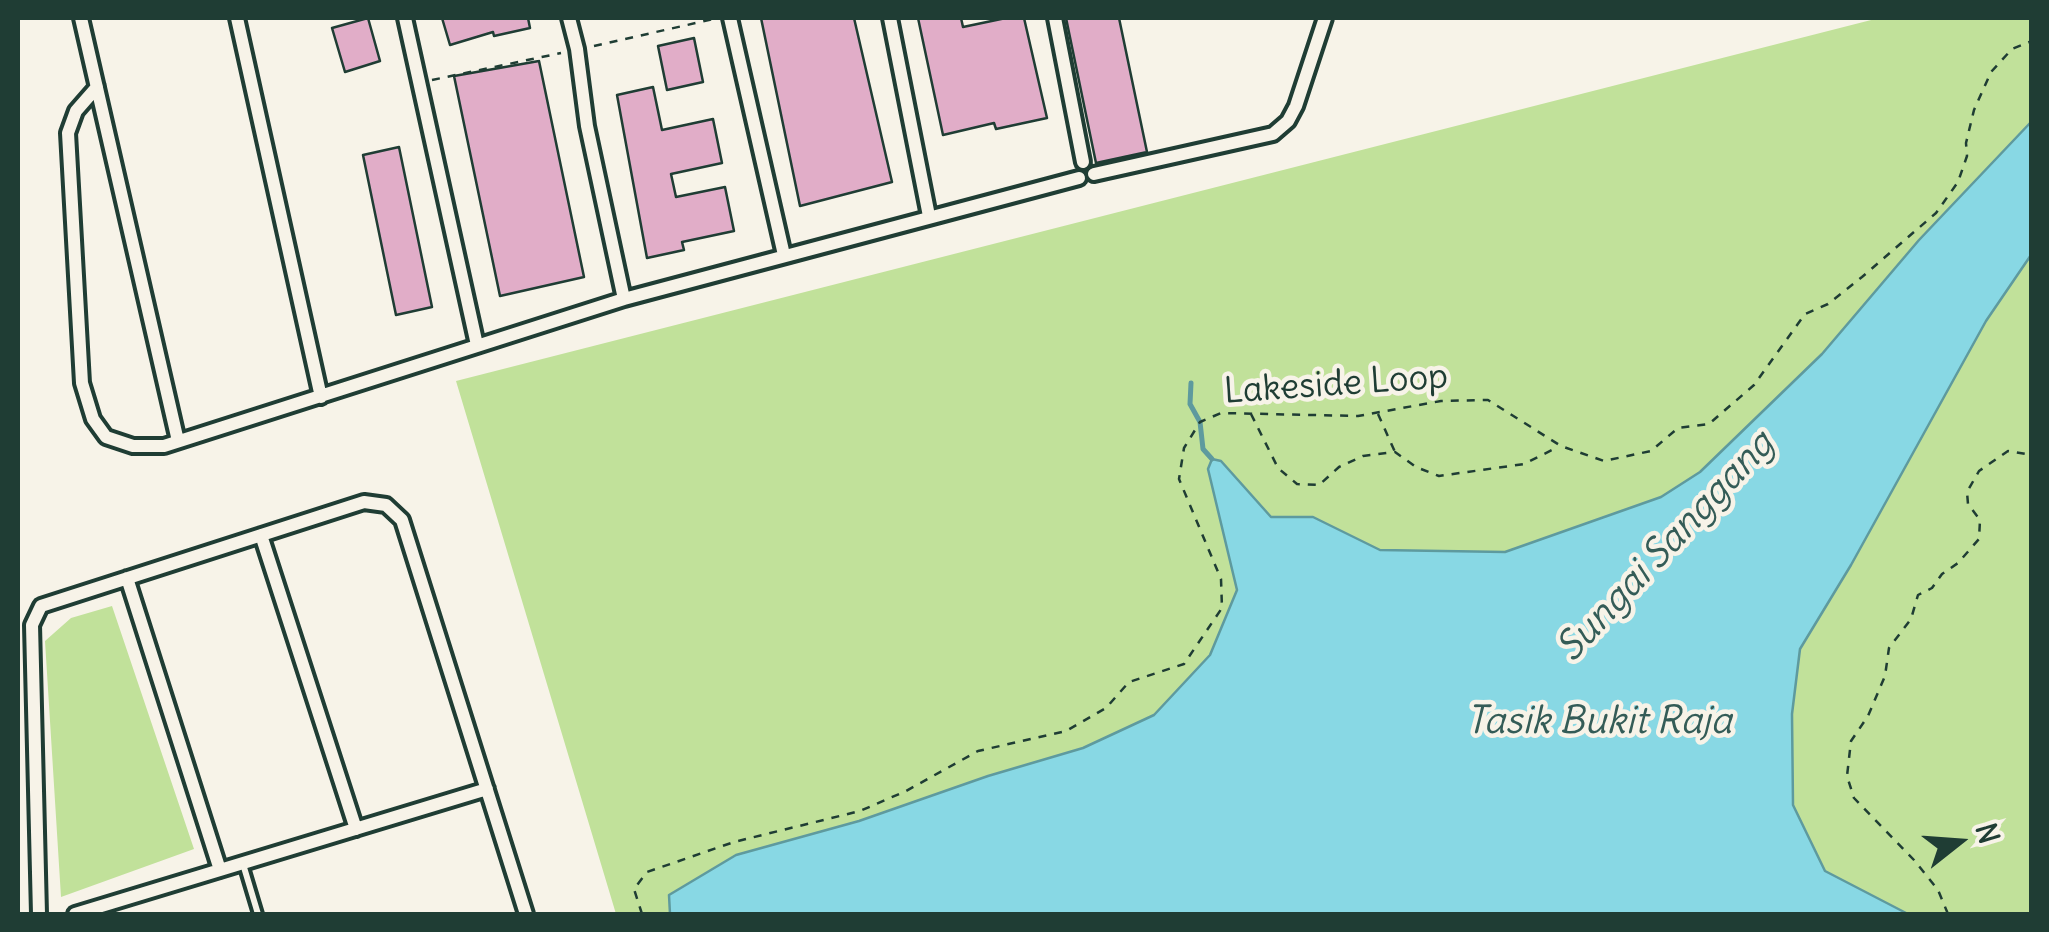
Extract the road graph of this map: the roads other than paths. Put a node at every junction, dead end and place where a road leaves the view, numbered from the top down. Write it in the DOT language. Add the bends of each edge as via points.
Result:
graph roads {
  1 [pos="81,18"];
  2 [pos="238,18"];
  3 [pos="405,18"];
  4 [pos="569,18"];
  5 [pos="730,18"];
  6 [pos="890,18"];
  7 [pos="1055,18"];
  8 [pos="1324,18"];
  9 [pos="97,87"];
  10 [pos="1083,162"];
  11 [pos="1094,174"];
  12 [pos="1079,178"];
  13 [pos="929,216"];
  14 [pos="784,255"];
  15 [pos="624,299"];
  16 [pos="477,346"];
  17 [pos="321,396"];
  18 [pos="178,442"];
  19 [pos="261,535"];
  20 [pos="127,578"];
  21 [pos="486,789"];
  22 [pos="356,829"];
  23 [pos="242,863"];
  24 [pos="220,870"];
  25 [pos="39,914"];
  26 [pos="74,914"];
  27 [pos="258,914"];
  28 [pos="526,914"];
  1 -- 9 [label="street"];
  2 -- 17 [label="street"];
  3 -- 16 [label="street"];
  4 -- 15 [label="street"];
  5 -- 14 [label="street"];
  6 -- 13 [label="street"];
  7 -- 10 [label="street"];
  8 -- 11 [label="street" via="1296,106 1273,134"];
  9 -- 18 [label="street"];
  9 -- 18 [label="street" via="68,132 82,383 106,436 133,446"];
  10 -- 11 [label="street" via="1092,164"];
  10 -- 12 [label="street" via="1076,167"];
  11 -- 12 [label="street"];
  12 -- 13 [label="street"];
  13 -- 14 [label="street"];
  14 -- 15 [label="street"];
  15 -- 16 [label="street"];
  16 -- 17 [label="street"];
  17 -- 18 [label="street"];
  19 -- 20 [label="street"];
  19 -- 21 [label="street" via="364,502 386,505 402,520"];
  19 -- 22 [label="street"];
  20 -- 24 [label="street"];
  20 -- 25 [label="street" via="41,606 32,625"];
  21 -- 22 [label="street"];
  21 -- 28 [label="street"];
  22 -- 23 [label="street"];
  23 -- 24 [label="street"];
  23 -- 27 [label="lane"];
  24 -- 26 [label="street"];
}
